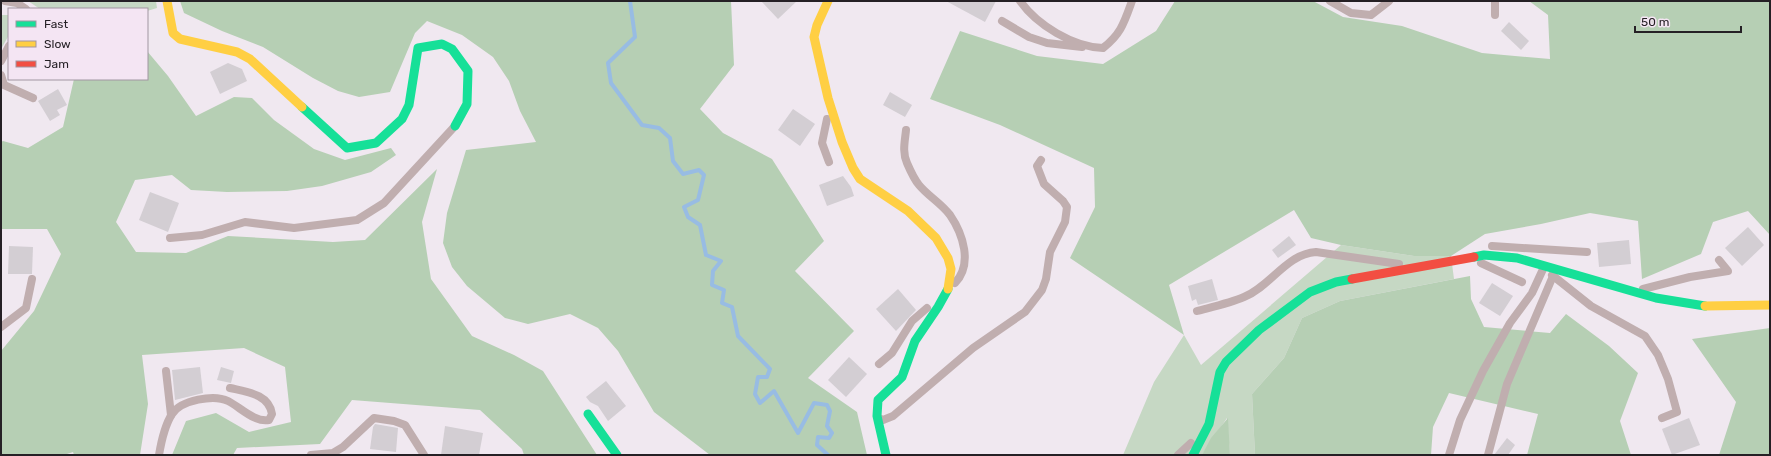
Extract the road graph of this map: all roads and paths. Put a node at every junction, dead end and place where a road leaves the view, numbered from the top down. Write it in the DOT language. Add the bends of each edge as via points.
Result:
graph roads {
  1 [pos="5,1"];
  2 [pos="828,1"];
  3 [pos="1020,1"];
  4 [pos="1132,1"];
  5 [pos="1330,1"];
  6 [pos="1389,1"];
  7 [pos="1495,1"];
  8 [pos="167,3"];
  9 [pos="24,8"];
  10 [pos="1494,15"];
  11 [pos="1002,21"];
  12 [pos="8,48"];
  13 [pos="1089,48"];
  14 [pos="1,61"];
  15 [pos="1,75"];
  16 [pos="33,98"];
  17 [pos="830,106"];
  18 [pos="456,126"];
  19 [pos="906,130"];
  20 [pos="1041,160"];
  21 [pos="829,162"];
  22 [pos="170,238"];
  23 [pos="1587,252"];
  24 [pos="1484,255"];
  25 [pos="1464,259"];
  26 [pos="1719,260"];
  27 [pos="1544,266"];
  28 [pos="1426,267"];
  29 [pos="1553,276"];
  30 [pos="32,279"];
  31 [pos="1522,282"];
  32 [pos="1635,291"];
  33 [pos="945,294"];
  34 [pos="1770,305"];
  35 [pos="1197,311"];
  36 [pos="1,327"];
  37 [pos="878,364"];
  38 [pos="166,371"];
  39 [pos="230,388"];
  40 [pos="1213,408"];
  41 [pos="588,414"];
  42 [pos="171,415"];
  43 [pos="878,418"];
  44 [pos="1662,418"];
  45 [pos="159,455"];
  46 [pos="311,455"];
  47 [pos="424,455"];
  48 [pos="617,455"];
  49 [pos="886,455"];
  50 [pos="1178,455"];
  51 [pos="1192,455"];
  52 [pos="1449,455"];
  53 [pos="1488,455"];
  1 -- 9 [label="lane" via="17,3"];
  2 -- 17 [label="street" via="816,25 814,37"];
  3 -- 13 [label="lane" via="1034,17"];
  4 -- 13 [label="lane" via="1123,28 1114,39 1103,48"];
  5 -- 6 [label="lane" via="1351,13 1371,15"];
  7 -- 10 [label="lane"];
  8 -- 18 [label="street" via="173,33 180,39 237,52 250,59 347,148 376,143 402,119 409,105 418,48 442,44 452,50 468,71 467,104"];
  11 -- 13 [label="lane" via="1029,37 1047,43"];
  12 -- 14 [label="lane"];
  15 -- 16 [label="lane" via="4,85"];
  17 -- 21 [label="lane" via="822,143"];
  17 -- 33 [label="street" via="838,136 856,174 867,186 890,198 919,220 933,234 944,251 951,268 950,283"];
  18 -- 22 [label="lane" via="384,203 357,220 294,228 245,222 202,235"];
  19 -- 33 [label="lane" via="906,162 919,184 950,215 962,238 966,260 962,276"];
  20 -- 43 [label="lane" via="1037,166 1044,184 1064,201 1067,207 1065,222 1050,252 1042,290 1025,312 973,348 893,416 883,420"];
  23 -- 24 [label="lane" via="1492,246"];
  24 -- 25 [label="street"];
  24 -- 27 [label="street" via="1506,256"];
  25 -- 28 [label="street"];
  25 -- 31 [label="lane" via="1482,263"];
  26 -- 32 [label="lane" via="1728,271 1690,277"];
  27 -- 29 [label="lane"];
  27 -- 32 [label="street"];
  27 -- 52 [label="lane" via="1532,293 1510,323 1483,371 1460,420"];
  28 -- 35 [label="lane" via="1307,252 1245,297"];
  28 -- 40 [label="street" via="1336,282 1310,292 1259,330 1226,362 1220,372"];
  29 -- 44 [label="lane" via="1591,306 1645,336 1658,355 1677,412"];
  29 -- 53 [label="lane" via="1507,384"];
  30 -- 36 [label="lane" via="26,308"];
  32 -- 34 [label="street" via="1656,298 1709,307"];
  33 -- 37 [label="lane" via="912,321 892,353"];
  33 -- 43 [label="street" via="915,342 900,380 881,396 877,403"];
  38 -- 42 [label="lane"];
  39 -- 42 [label="lane" via="255,394 267,401 272,414 269,420 258,420 219,397 196,400"];
  40 -- 50 [label="lane" via="1192,442"];
  40 -- 51 [label="street" via="1209,424"];
  41 -- 48 [label="street"];
  42 -- 45 [label="lane"];
  43 -- 49 [label="street"];
  46 -- 47 [label="lane" via="333,453 374,418 405,425"];
}
